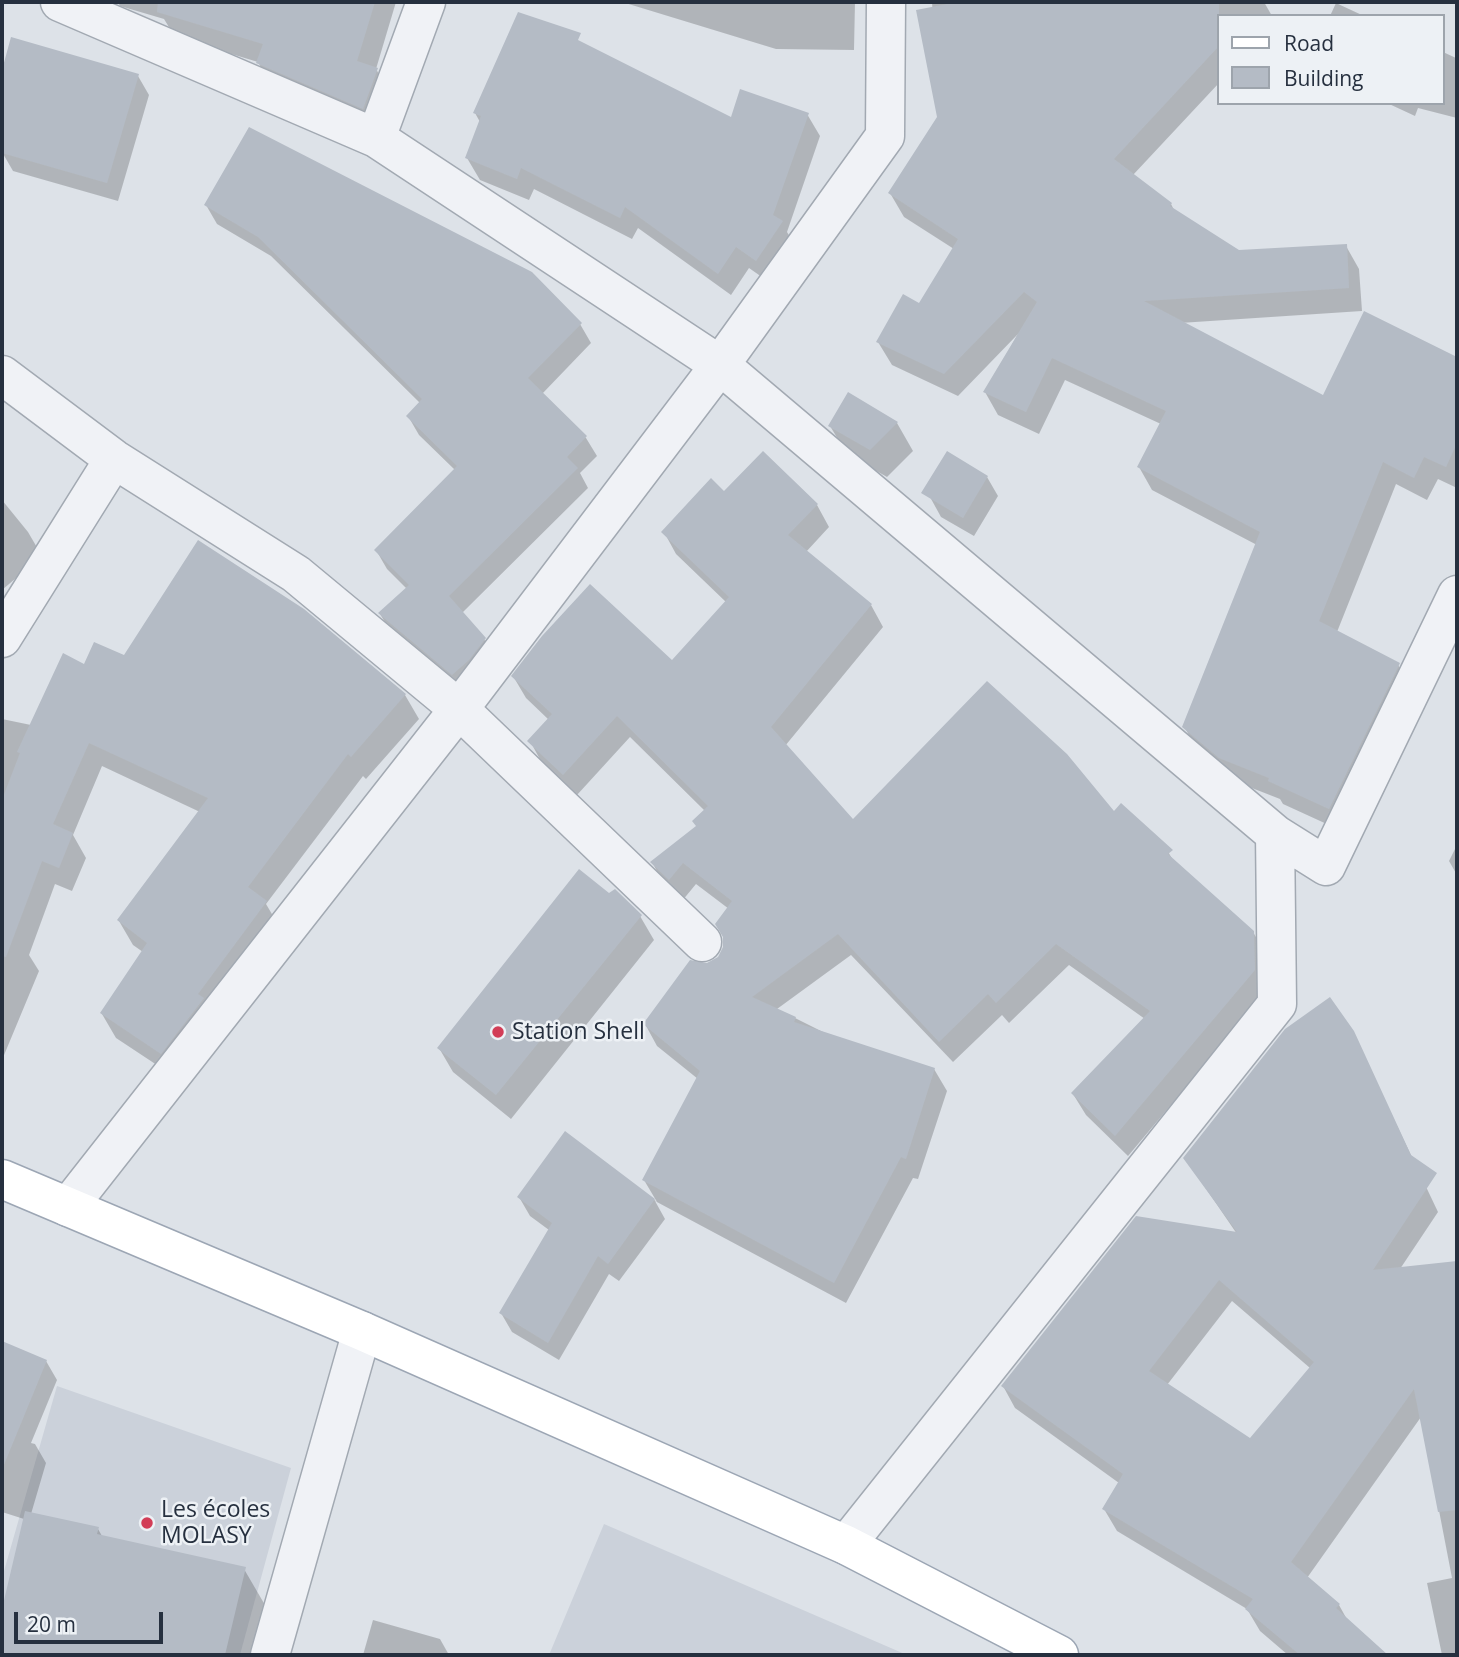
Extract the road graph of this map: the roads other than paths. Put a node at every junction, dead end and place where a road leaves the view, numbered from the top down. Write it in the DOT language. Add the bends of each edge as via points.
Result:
graph roads {
  1 [pos="60,2"];
  2 [pos="426,2"];
  3 [pos="886,2"];
  4 [pos="376,138"];
  5 [pos="720,365"];
  6 [pos="2,375"];
  7 [pos="114,459"];
  8 [pos="1457,595"];
  9 [pos="2,638"];
  10 [pos="459,709"];
  11 [pos="1275,834"];
  12 [pos="702,942"];
  13 [pos="2,1179"];
  14 [pos="68,1207"];
  15 [pos="362,1331"];
  16 [pos="846,1545"];
  17 [pos="270,1655"];
  18 [pos="1059,1655"];
  1 -- 4 [label="street"];
  2 -- 4 [label="street"];
  3 -- 5 [label="street" via="885,136"];
  4 -- 5 [label="street"];
  5 -- 10 [label="street"];
  5 -- 11 [label="street"];
  6 -- 7 [label="street"];
  7 -- 9 [label="street"];
  7 -- 10 [label="street" via="296,575"];
  8 -- 11 [label="street" via="1326,866"];
  10 -- 12 [label="street"];
  10 -- 14 [label="street"];
  11 -- 16 [label="street" via="1277,1004"];
  13 -- 14 [label="main road"];
  14 -- 15 [label="main road"];
  15 -- 16 [label="main road"];
  15 -- 17 [label="street"];
  16 -- 18 [label="main road"];
}
